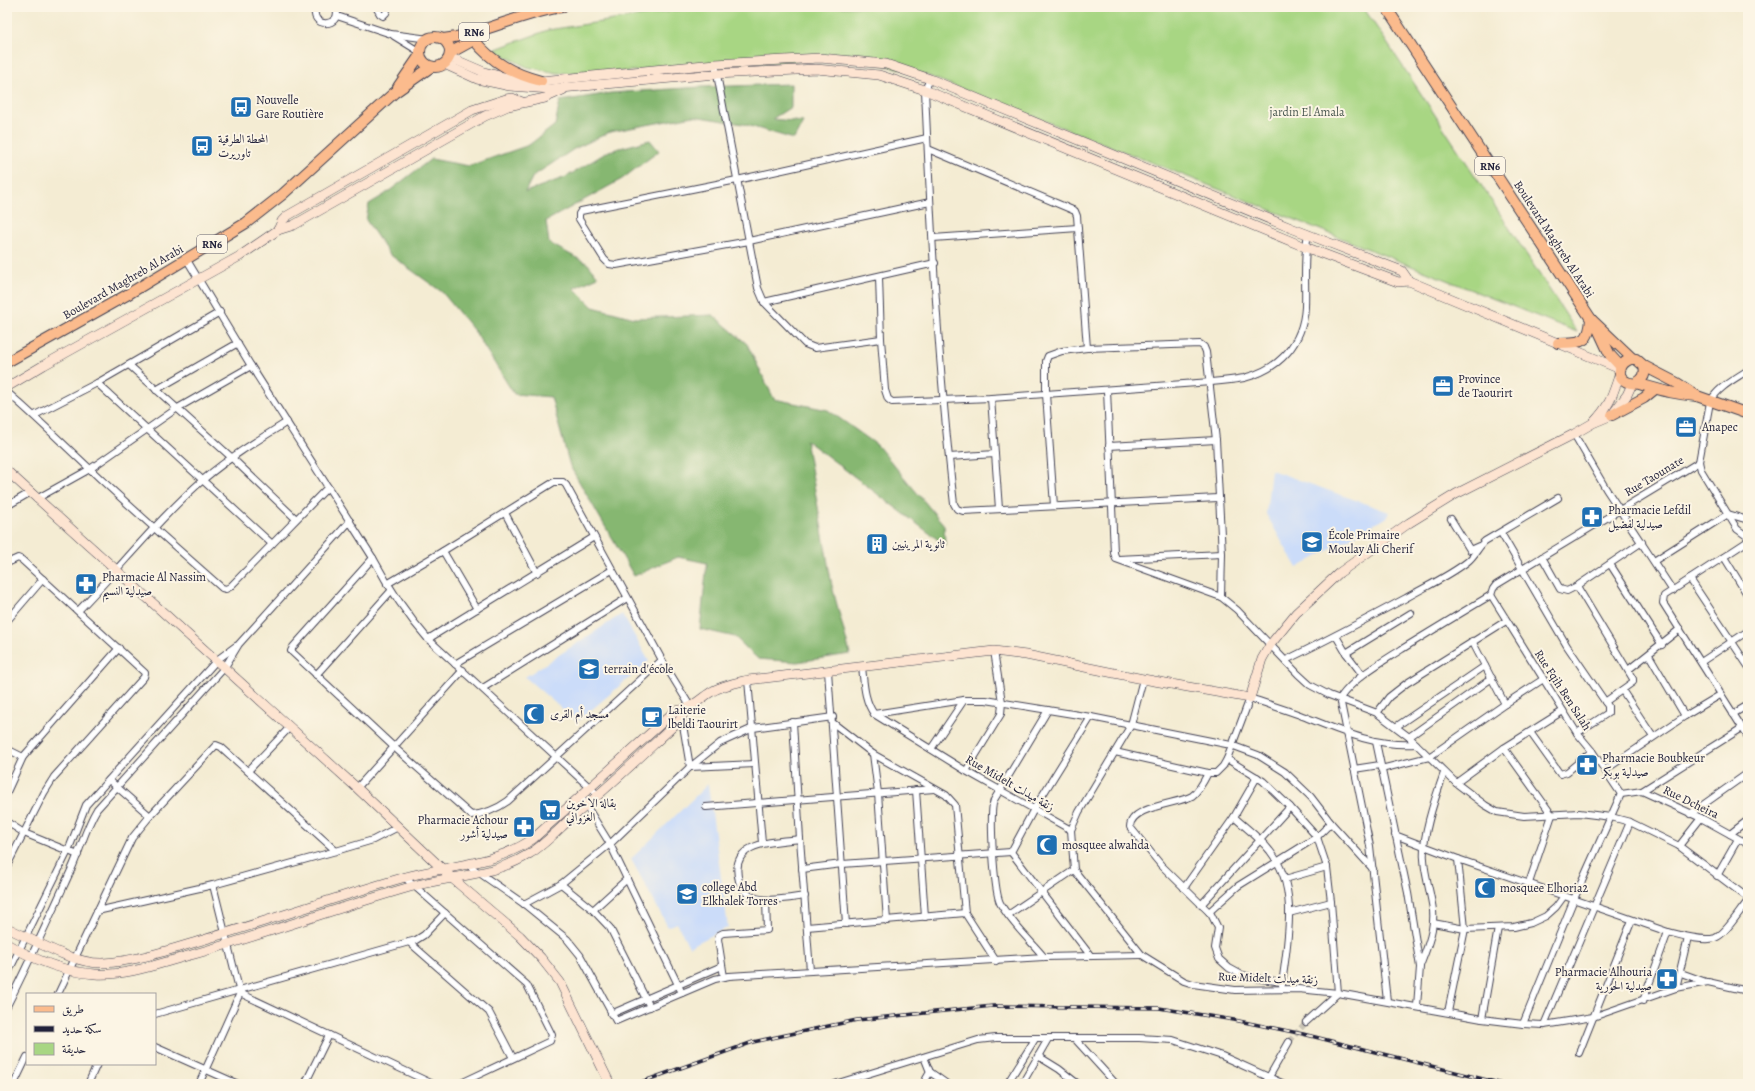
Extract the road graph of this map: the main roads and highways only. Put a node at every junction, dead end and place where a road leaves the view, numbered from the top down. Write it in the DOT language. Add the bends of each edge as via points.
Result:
graph roads {
  1 [pos="562,7"];
  2 [pos="1386,7"];
  3 [pos="1395,7"];
  4 [pos="549,8"];
  5 [pos="1395,21"];
  6 [pos="505,22"];
  7 [pos="443,39"];
  8 [pos="474,40"];
  9 [pos="420,53"];
  10 [pos="448,58"];
  11 [pos="431,67"];
  12 [pos="541,81"];
  13 [pos="394,93"];
  14 [pos="1594,322"];
  15 [pos="1558,343"];
  16 [pos="1633,358"];
  17 [pos="7,362"];
  18 [pos="1644,366"];
  19 [pos="1620,370"];
  20 [pos="1634,383"];
  21 [pos="1655,389"];
  22 [pos="1697,396"];
  23 [pos="1612,414"];
  24 [pos="1748,414"];
  1 -- 4 [label="main road, RN6"];
  2 -- 5 [label="main road, Boulevard Maghreb Al Arabi / RN6"];
  3 -- 5 [label="main road"];
  4 -- 6 [label="main road, RN6"];
  5 -- 14 [label="main road, Boulevard Maghreb Al Arabi / RN6"];
  6 -- 7 [label="main road, RN6" via="462,36"];
  6 -- 8 [label="main road, RN6"];
  7 -- 9 [label="main road, RN6" via="428,39"];
  7 -- 10 [label="main road, RN6" via="448,45"];
  8 -- 10 [label="main road, RN6"];
  8 -- 12 [label="main road" via="496,63 510,71"];
  9 -- 11 [label="main road" via="422,60"];
  9 -- 13 [label="main road, Boulevard Maghreb Al Arabi / RN6"];
  10 -- 11 [label="main road, RN6"];
  11 -- 13 [label="main road, Boulevard Maghreb Al Arabi / RN6"];
  13 -- 17 [label="main road, Boulevard Maghreb Al Arabi / RN6" via="266,207 228,234"];
  14 -- 15 [label="main road" via="1585,339"];
  14 -- 16 [label="main road, Boulevard Maghreb Al Arabi / RN6"];
  14 -- 19 [label="main road, Boulevard Maghreb Al Arabi / RN6"];
  16 -- 18 [label="main road, RN6"];
  16 -- 19 [label="main road" via="1626,360"];
  18 -- 20 [label="main road" via="1645,374 1640,381"];
  18 -- 22 [label="main road, RN6"];
  19 -- 20 [label="main road, RN6" via="1624,381"];
  20 -- 21 [label="main road, RN6"];
  21 -- 22 [label="main road, RN6" via="1672,394"];
  21 -- 23 [label="main road" via="1644,398"];
  22 -- 24 [label="main road, RN6"];
}
